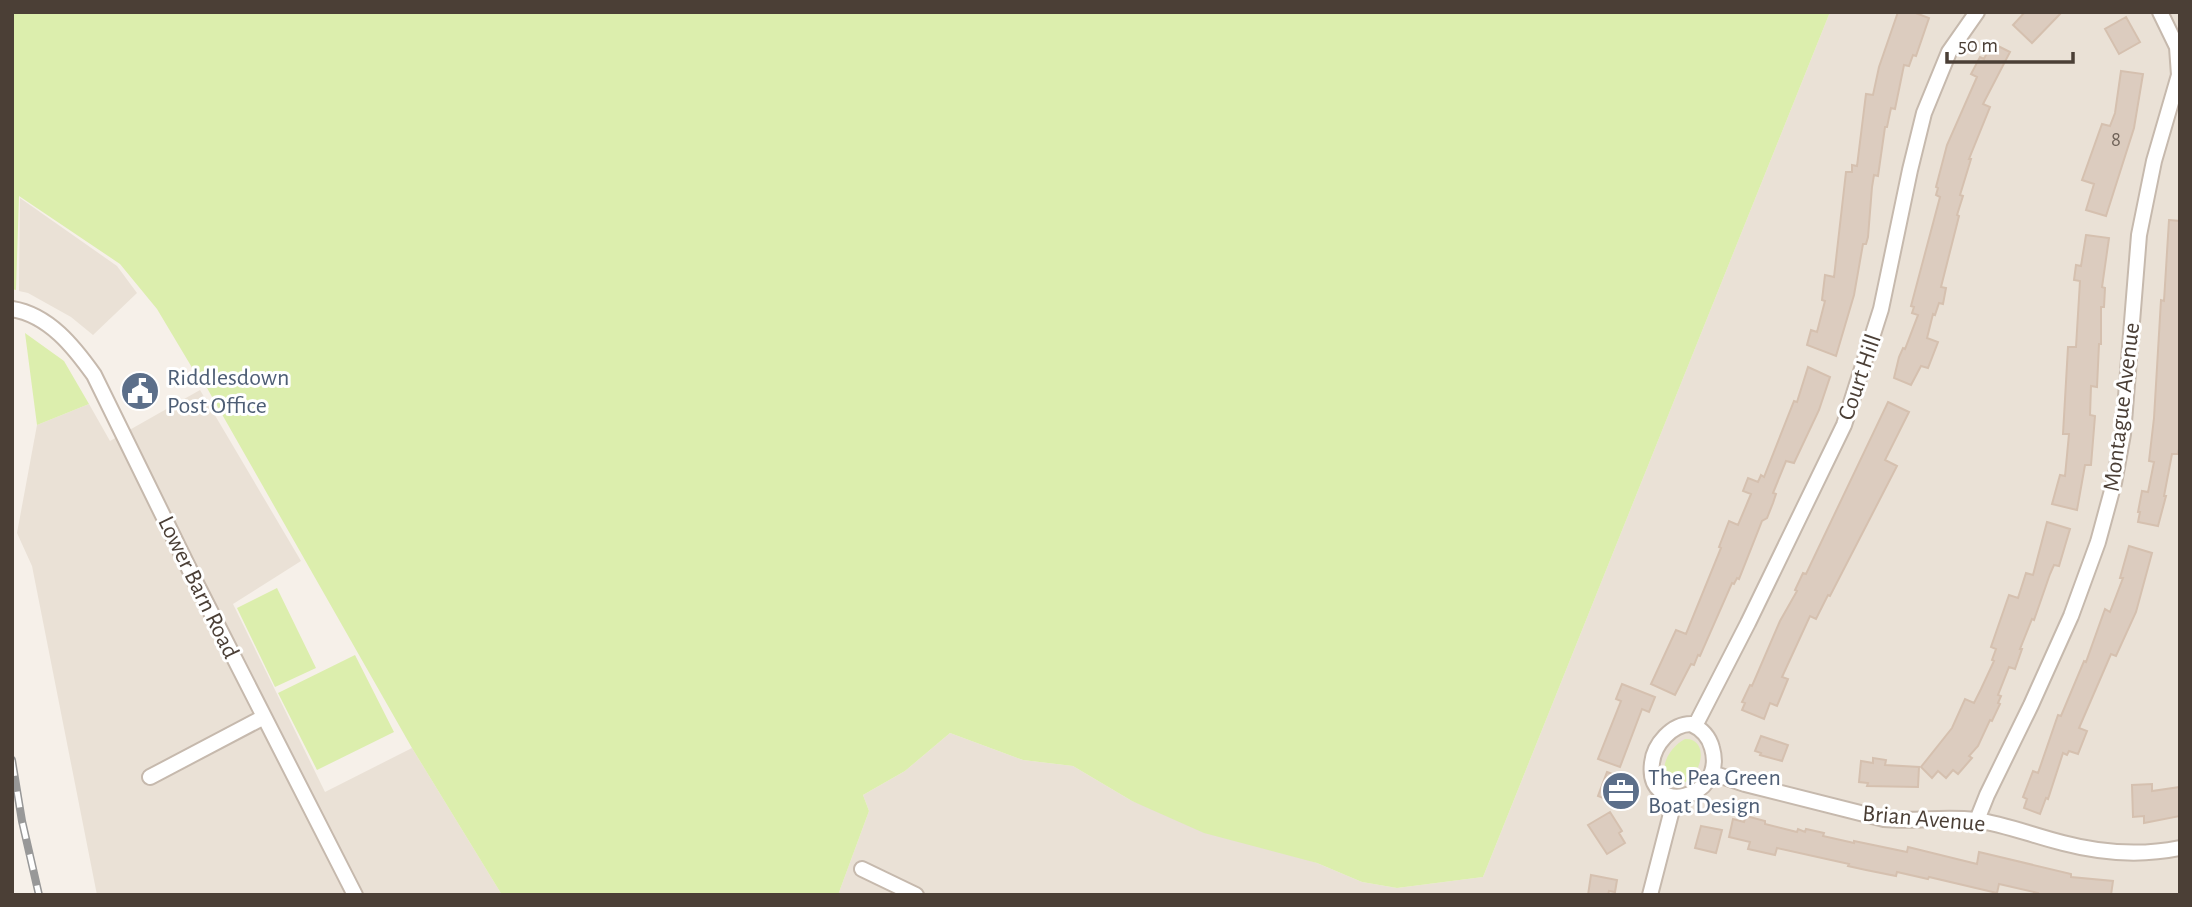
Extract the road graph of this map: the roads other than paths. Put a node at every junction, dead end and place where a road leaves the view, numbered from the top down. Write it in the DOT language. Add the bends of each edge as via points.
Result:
graph roads {
  1 [pos="1977,12"];
  2 [pos="2160,12"];
  3 [pos="2179,57"];
  4 [pos="12,309"];
  5 [pos="264,717"];
  6 [pos="1695,726"];
  7 [pos="1712,773"];
  8 [pos="150,777"];
  9 [pos="1675,798"];
  10 [pos="1978,820"];
  11 [pos="2180,848"];
  12 [pos="862,869"];
  13 [pos="355,895"];
  14 [pos="916,895"];
  15 [pos="1650,895"];
  1 -- 6 [label="street, Court Hill" via="1949,52 1929,100 1881,309 1847,417"];
  2 -- 3 [label="street, Montague Avenue"];
  3 -- 10 [label="street, Montague Avenue" via="2177,85 2154,161 2139,236 2121,446 2106,517 2071,616"];
  4 -- 5 [label="street, Lower Barn Road" via="50,326 94,375"];
  5 -- 8 [label="street"];
  5 -- 13 [label="street, Lower Barn Road"];
  6 -- 7 [label="street" via="1711,743"];
  6 -- 9 [label="street" via="1672,730 1653,756 1655,783"];
  7 -- 9 [label="street" via="1695,793"];
  7 -- 10 [label="street, Brian Avenue" via="1884,819"];
  9 -- 15 [label="street"];
  10 -- 11 [label="street, Brian Avenue" via="2094,849 2143,853"];
  12 -- 14 [label="street"];
}
